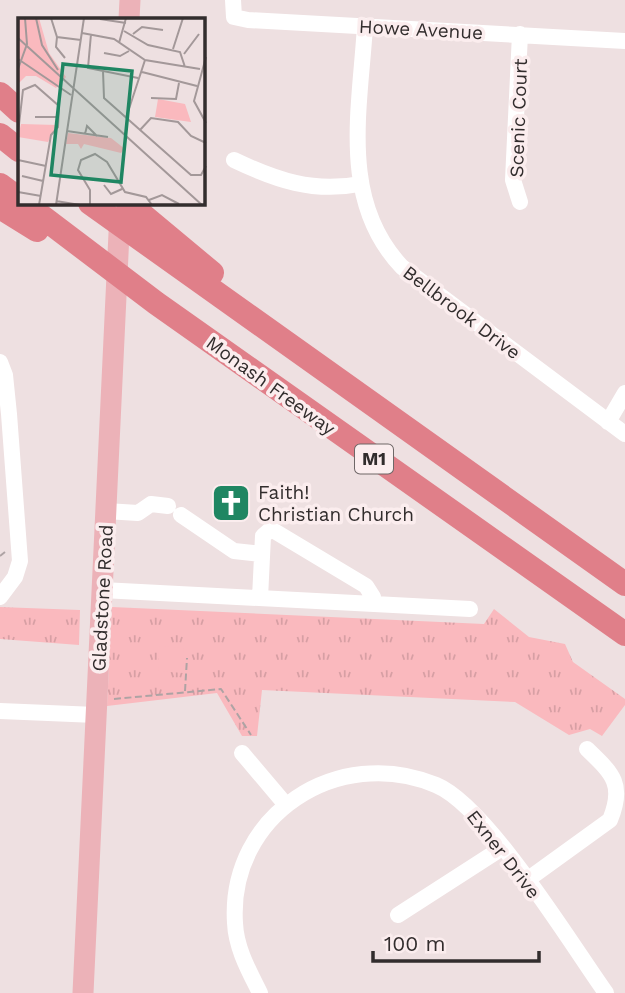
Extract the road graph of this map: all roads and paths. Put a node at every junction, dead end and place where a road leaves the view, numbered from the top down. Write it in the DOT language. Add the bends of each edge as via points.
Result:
graph roads {
  1 [pos="130,0"];
  2 [pos="233,0"];
  3 [pos="129,18"];
  4 [pos="365,26"];
  5 [pos="520,34"];
  6 [pos="625,41"];
  7 [pos="0,94"];
  8 [pos="18,110"];
  9 [pos="0,135"];
  10 [pos="18,149"];
  11 [pos="234,160"];
  12 [pos="360,184"];
  13 [pos="0,185"];
  14 [pos="18,199"];
  15 [pos="520,202"];
  16 [pos="26,205"];
  17 [pos="92,205"];
  18 [pos="120,205"];
  19 [pos="130,205"];
  20 [pos="0,207"];
  21 [pos="90,257"];
  22 [pos="307,356"];
  23 [pos="0,362"];
  24 [pos="625,393"];
  25 [pos="608,422"];
  26 [pos="625,434"];
  27 [pos="7,476"];
  28 [pos="106,511"];
  29 [pos="262,554"];
  30 [pos="625,584"];
  31 [pos="102,590"];
  32 [pos="0,597"];
  33 [pos="260,598"];
  34 [pos="373,604"];
  35 [pos="470,609"];
  36 [pos="625,634"];
  37 [pos="187,658"];
  38 [pos="185,692"];
  39 [pos="102,707"];
  40 [pos="0,711"];
  41 [pos="251,735"];
  42 [pos="587,749"];
  43 [pos="242,753"];
  44 [pos="286,805"];
  45 [pos="502,848"];
  46 [pos="527,880"];
  47 [pos="398,915"];
  48 [pos="83,993"];
  49 [pos="260,993"];
  50 [pos="607,993"];
  1 -- 3 [label="main road"];
  2 -- 4 [label="street, Howe Avenue" via="234,17 248,20"];
  4 -- 5 [label="street, Howe Avenue"];
  4 -- 12 [label="street, Bellbrook Drive"];
  5 -- 6 [label="street, Howe Avenue"];
  5 -- 15 [label="street, Scenic Court" via="513,180"];
  7 -- 8 [label="highway"];
  9 -- 10 [label="highway"];
  11 -- 12 [label="street" via="303,187 335,189"];
  12 -- 25 [label="street, Bellbrook Drive" via="379,239 402,267"];
  13 -- 14 [label="highway"];
  16 -- 21 [label="highway"];
  17 -- 22 [label="highway, M1"];
  18 -- 28 [label="main road, Gladstone Road"];
  19 -- 22 [label="highway"];
  20 -- 21 [label="highway"];
  21 -- 36 [label="highway, Monash Freeway / M1"];
  22 -- 30 [label="highway, M1"];
  23 -- 27 [label="street" via="5,375"];
  24 -- 25 [label="street"];
  25 -- 26 [label="street, Bellbrook Drive"];
  27 -- 32 [label="street" via="20,561"];
  28 -- 29 [label="street" via="138,513 159,504 234,551"];
  28 -- 31 [label="main road, Gladstone Road"];
  29 -- 33 [label="street"];
  29 -- 34 [label="street" via="264,531 277,530 366,586"];
  31 -- 33 [label="street"];
  31 -- 39 [label="main road, Gladstone Road"];
  33 -- 34 [label="street"];
  34 -- 35 [label="street"];
  37 -- 38 [label="path"];
  38 -- 39 [label="path"];
  38 -- 41 [label="path" via="221,689"];
  39 -- 40 [label="street"];
  39 -- 48 [label="main road, Gladstone Road"];
  42 -- 46 [label="street" via="613,774 618,786 615,810 610,820"];
  43 -- 44 [label="street"];
  44 -- 45 [label="street, Exner Drive" via="325,781 375,771 435,784 458,798"];
  44 -- 49 [label="street, Exner Drive" via="256,837 239,882 235,923 242,958"];
  45 -- 46 [label="street, Exner Drive"];
  45 -- 47 [label="street"];
  46 -- 50 [label="street, Exner Drive"];
}
